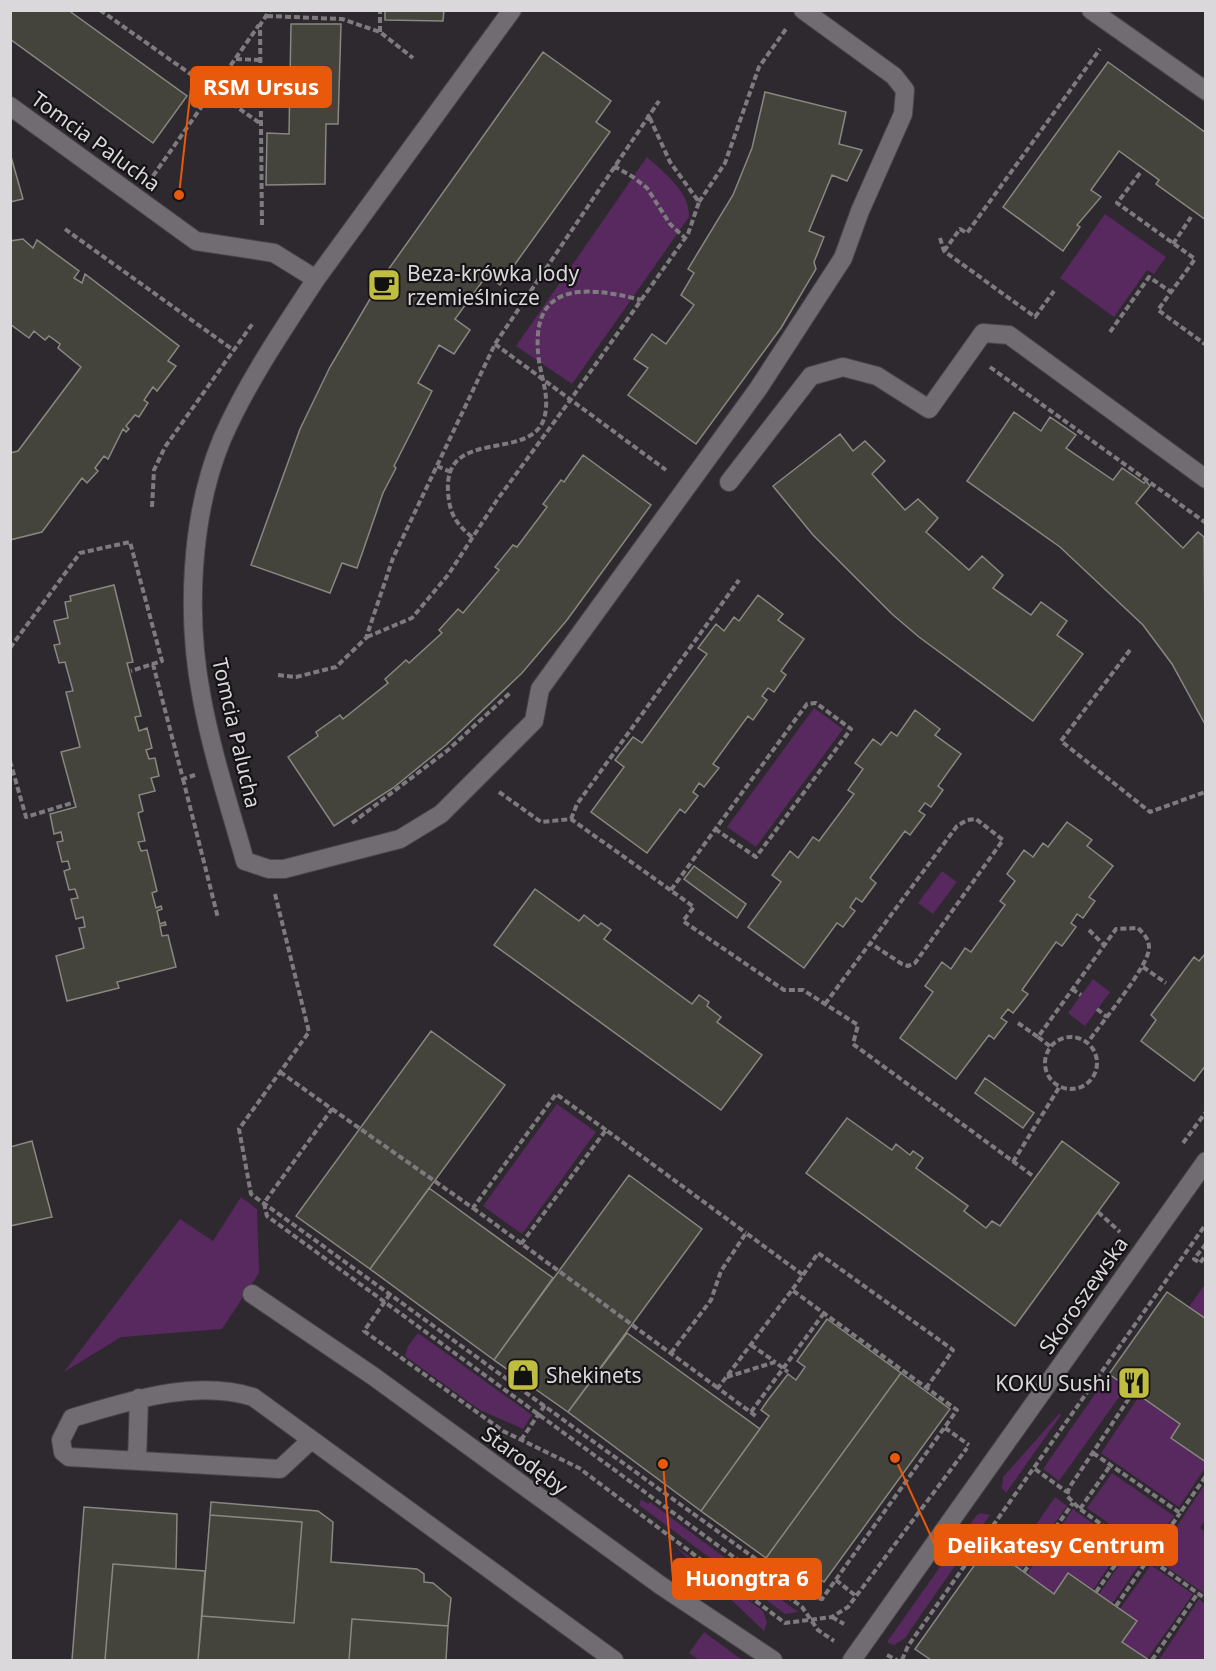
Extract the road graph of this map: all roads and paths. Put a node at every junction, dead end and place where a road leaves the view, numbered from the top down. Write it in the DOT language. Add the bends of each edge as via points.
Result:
graph roads {
  1 [pos="100,10"];
  2 [pos="270,10"];
  3 [pos="381,10"];
  4 [pos="512,10"];
  5 [pos="1091,10"];
  6 [pos="267,16"];
  7 [pos="798,16"];
  8 [pos="260,25"];
  9 [pos="380,32"];
  10 [pos="1095,54"];
  11 [pos="413,58"];
  12 [pos="236,59"];
  13 [pos="260,60"];
  14 [pos="214,91"];
  15 [pos="1206,91"];
  16 [pos="659,101"];
  17 [pos="10,106"];
  18 [pos="648,114"];
  19 [pos="262,124"];
  20 [pos="614,166"];
  21 [pos="1140,173"];
  22 [pos="147,184"];
  23 [pos="699,202"];
  24 [pos="1191,217"];
  25 [pos="65,229"];
  26 [pos="261,233"];
  27 [pos="685,238"];
  28 [pos="940,238"];
  29 [pos="1173,244"];
  30 [pos="944,251"];
  31 [pos="316,279"];
  32 [pos="1054,291"];
  33 [pos="1171,292"];
  34 [pos="641,300"];
  35 [pos="258,316"];
  36 [pos="1110,332"];
  37 [pos="495,344"];
  38 [pos="1206,345"];
  39 [pos="232,349"];
  40 [pos="970,352"];
  41 [pos="546,381"];
  42 [pos="572,399"];
  43 [pos="537,431"];
  44 [pos="545,435"];
  45 [pos="437,466"];
  46 [pos="662,467"];
  47 [pos="451,472"];
  48 [pos="1206,479"];
  49 [pos="729,482"];
  50 [pos="152,507"];
  51 [pos="1206,523"];
  52 [pos="472,537"];
  53 [pos="739,580"];
  54 [pos="366,638"];
  55 [pos="10,648"];
  56 [pos="1130,650"];
  57 [pos="131,671"];
  58 [pos="278,675"];
  59 [pos="512,691"];
  60 [pos="10,761"];
  61 [pos="183,779"];
  62 [pos="494,789"];
  63 [pos="1205,792"];
  64 [pos="75,802"];
  65 [pos="571,819"];
  66 [pos="347,827"];
  67 [pos="715,828"];
  68 [pos="276,869"];
  69 [pos="671,890"];
  70 [pos="218,918"];
  71 [pos="1089,930"];
  72 [pos="870,943"];
  73 [pos="1104,945"];
  74 [pos="1143,967"];
  75 [pos="1166,983"];
  76 [pos="1072,989"];
  77 [pos="1081,996"];
  78 [pos="825,1004"];
  79 [pos="1097,1009"];
  80 [pos="1107,1017"];
  81 [pos="1018,1023"];
  82 [pos="1038,1037"];
  83 [pos="1088,1042"];
  84 [pos="1051,1047"];
  85 [pos="280,1072"];
  86 [pos="1060,1086"];
  87 [pos="332,1109"];
  88 [pos="1206,1112"];
  89 [pos="606,1130"];
  90 [pos="1179,1149"];
  91 [pos="1206,1161"];
  92 [pos="1013,1162"];
  93 [pos="1033,1176"];
  94 [pos="264,1203"];
  95 [pos="472,1208"];
  96 [pos="1098,1212"];
  97 [pos="1126,1223"];
  98 [pos="1206,1224"];
  99 [pos="1120,1232"];
  100 [pos="746,1233"];
  101 [pos="1113,1242"];
  102 [pos="521,1244"];
  103 [pos="1206,1244"];
  104 [pos="1206,1255"];
  105 [pos="803,1275"];
  106 [pos="792,1290"];
  107 [pos="252,1294"];
  108 [pos="390,1294"];
  109 [pos="384,1301"];
  110 [pos="824,1313"];
  111 [pos="751,1345"];
  112 [pos="670,1353"];
  113 [pos="775,1362"];
  114 [pos="783,1368"];
  115 [pos="788,1372"];
  116 [pos="726,1378"];
  117 [pos="927,1387"];
  118 [pos="718,1388"];
  119 [pos="1134,1391"];
  120 [pos="139,1398"];
  121 [pos="545,1405"];
  122 [pos="751,1412"];
  123 [pos="538,1414"];
  124 [pos="757,1418"];
  125 [pos="945,1428"];
  126 [pos="974,1438"];
  127 [pos="311,1440"];
  128 [pos="521,1440"];
  129 [pos="969,1445"];
  130 [pos="1093,1453"];
  131 [pos="137,1461"];
  132 [pos="1110,1466"];
  133 [pos="1035,1469"];
  134 [pos="1206,1476"];
  135 [pos="1067,1491"];
  136 [pos="1073,1503"];
  137 [pos="1080,1509"];
  138 [pos="1180,1514"];
  139 [pos="1130,1544"];
  140 [pos="1149,1558"];
  141 [pos="1024,1572"];
  142 [pos="835,1580"];
  143 [pos="1095,1592"];
  144 [pos="1198,1593"];
  145 [pos="856,1596"];
  146 [pos="1206,1599"];
  147 [pos="1116,1606"];
  148 [pos="832,1617"];
  149 [pos="809,1618"];
  150 [pos="850,1628"];
  151 [pos="833,1640"];
  152 [pos="614,1660"];
  153 [pos="773,1660"];
  154 [pos="852,1660"];
  155 [pos="902,1660"];
  156 [pos="1152,1660"];
  1 -- 14 [label="path"];
  2 -- 6 [label="path"];
  3 -- 9 [label="path"];
  4 -- 31 [label="street, Tomcia Palucha"];
  5 -- 15 [label="street"];
  6 -- 8 [label="path"];
  6 -- 9 [label="path" via="342,19"];
  7 -- 23 [label="path" via="759,67 725,163"];
  7 -- 68 [label="street" via="894,76 905,90 899,127 843,258 758,389 540,689 534,720 441,814 400,839"];
  8 -- 12 [label="path"];
  8 -- 13 [label="path"];
  9 -- 11 [label="path"];
  10 -- 30 [label="path" via="967,233 960,229"];
  12 -- 13 [label="path"];
  12 -- 14 [label="path"];
  13 -- 19 [label="path"];
  14 -- 19 [label="path"];
  14 -- 22 [label="path"];
  16 -- 18 [label="path"];
  17 -- 31 [label="street, Tomcia Palucha" via="196,241 274,253"];
  18 -- 20 [label="path"];
  18 -- 23 [label="path" via="670,162"];
  19 -- 26 [label="path"];
  20 -- 27 [label="path" via="647,188 670,224"];
  20 -- 37 [label="path"];
  21 -- 29 [label="path" via="1117,203"];
  23 -- 27 [label="path"];
  24 -- 29 [label="path"];
  25 -- 39 [label="path"];
  27 -- 34 [label="path"];
  28 -- 30 [label="path"];
  29 -- 33 [label="path" via="1195,259"];
  30 -- 32 [label="path" via="1035,318"];
  31 -- 68 [label="street, Tomcia Palucha" via="251,379 221,441 201,508 194,561 196,666 202,701 245,861"];
  33 -- 36 [label="path" via="1149,277"];
  33 -- 38 [label="path" via="1158,310"];
  34 -- 41 [label="path" via="579,292 559,297 545,307 539,318 538,336"];
  34 -- 42 [label="path"];
  35 -- 39 [label="path"];
  37 -- 41 [label="path"];
  37 -- 45 [label="path"];
  39 -- 50 [label="path" via="165,447 154,470"];
  40 -- 48 [label="street" via="983,333 1009,335"];
  40 -- 49 [label="street" via="929,410 877,376 843,367 811,376"];
  40 -- 51 [label="path"];
  41 -- 42 [label="path"];
  41 -- 43 [label="path" via="544,419"];
  42 -- 44 [label="path"];
  42 -- 46 [label="path"];
  43 -- 44 [label="path"];
  43 -- 47 [label="path" via="524,439 469,452 455,463"];
  44 -- 52 [label="path"];
  45 -- 47 [label="path"];
  45 -- 54 [label="path" via="393,558"];
  47 -- 52 [label="path" via="447,482 449,505 456,524"];
  52 -- 54 [label="path" via="448,575 412,618"];
  53 -- 65 [label="path" via="577,804"];
  54 -- 58 [label="path" via="336,667 296,677"];
  55 -- 57 [label="path" via="80,553 130,542 162,661"];
  56 -- 63 [label="path" via="1061,741 1150,812"];
  59 -- 66 [label="path" via="448,750"];
  60 -- 64 [label="path" via="26,817"];
  61 -- 70 [label="path"];
  62 -- 65 [label="path" via="541,822"];
  65 -- 69 [label="path"];
  67 -- 67 [label="path" via="807,704 816,704 851,729 756,857"];
  67 -- 69 [label="path"];
  68 -- 85 [label="path" via="309,1032"];
  69 -- 78 [label="path" via="694,907 683,921 784,990 803,990"];
  71 -- 73 [label="path"];
  72 -- 72 [label="path" via="957,826 976,819 1003,840 915,963 902,964"];
  72 -- 78 [label="path"];
  73 -- 74 [label="path" via="1116,929 1138,928 1147,938 1149,950"];
  73 -- 76 [label="path"];
  74 -- 75 [label="path"];
  74 -- 80 [label="path"];
  76 -- 77 [label="path"];
  76 -- 82 [label="path"];
  78 -- 92 [label="path" via="858,1025 853,1044"];
  79 -- 80 [label="path"];
  80 -- 83 [label="path"];
  81 -- 82 [label="path"];
  82 -- 84 [label="path"];
  83 -- 84 [label="path" via="1077,1037 1065,1038"];
  83 -- 86 [label="path" via="1095,1052 1094,1076 1086,1085 1076,1088"];
  84 -- 86 [label="path" via="1045,1066 1048,1076"];
  85 -- 87 [label="path"];
  85 -- 94 [label="path" via="239,1129 250,1194"];
  86 -- 92 [label="path"];
  87 -- 94 [label="path"];
  87 -- 95 [label="path"];
  88 -- 90 [label="path"];
  89 -- 95 [label="path" via="556,1094"];
  89 -- 100 [label="path"];
  89 -- 102 [label="path"];
  91 -- 154 [label="street, Skoroszewska"];
  92 -- 93 [label="path"];
  94 -- 108 [label="path"];
  94 -- 109 [label="path" via="267,1216"];
  95 -- 102 [label="path"];
  96 -- 99 [label="path"];
  97 -- 99 [label="path"];
  98 -- 133 [label="path"];
  99 -- 101 [label="path"];
  100 -- 105 [label="path"];
  100 -- 112 [label="path" via="721,1271 711,1300"];
  102 -- 112 [label="path"];
  103 -- 104 [label="path" via="1194,1260 1200,1263"];
  105 -- 106 [label="path"];
  105 -- 117 [label="path" via="819,1254 953,1350"];
  106 -- 110 [label="path"];
  106 -- 111 [label="path"];
  107 -- 153 [label="street, Starodęby" via="373,1376 660,1585"];
  108 -- 109 [label="path"];
  108 -- 121 [label="path"];
  109 -- 123 [label="path"];
  109 -- 128 [label="path" via="364,1331"];
  110 -- 114 [label="path"];
  110 -- 117 [label="path"];
  111 -- 113 [label="path"];
  111 -- 116 [label="path"];
  112 -- 118 [label="path"];
  113 -- 114 [label="path"];
  113 -- 116 [label="path"];
  114 -- 115 [label="path"];
  114 -- 122 [label="path"];
  116 -- 118 [label="path"];
  117 -- 125 [label="path" via="957,1410"];
  118 -- 122 [label="path"];
  119 -- 130 [label="path"];
  120 -- 127 [label="street" via="205,1390 238,1393 253,1397"];
  120 -- 131 [label="street"];
  120 -- 131 [label="street" via="72,1418 61,1440 63,1452 69,1457"];
  121 -- 123 [label="path"];
  121 -- 142 [label="path" via="807,1596 822,1599"];
  122 -- 124 [label="path"];
  123 -- 128 [label="path"];
  123 -- 149 [label="path" via="802,1607"];
  125 -- 129 [label="path"];
  125 -- 142 [label="path"];
  126 -- 129 [label="path"];
  127 -- 131 [label="street" via="280,1469"];
  127 -- 152 [label="street"];
  128 -- 149 [label="path" via="579,1468 785,1623"];
  129 -- 145 [label="path"];
  130 -- 132 [label="path"];
  130 -- 135 [label="path"];
  132 -- 137 [label="path"];
  132 -- 138 [label="path"];
  133 -- 135 [label="path"];
  133 -- 155 [label="path" via="908,1646"];
  134 -- 138 [label="path"];
  135 -- 136 [label="path"];
  136 -- 137 [label="path"];
  136 -- 141 [label="path"];
  137 -- 139 [label="path"];
  138 -- 140 [label="path"];
  139 -- 140 [label="path"];
  139 -- 143 [label="path"];
  140 -- 144 [label="path"];
  140 -- 147 [label="path"];
  142 -- 145 [label="path"];
  144 -- 146 [label="path"];
  144 -- 156 [label="path"];
  145 -- 148 [label="path" via="848,1607"];
  148 -- 149 [label="path"];
  148 -- 150 [label="path"];
  149 -- 151 [label="path"];
}
